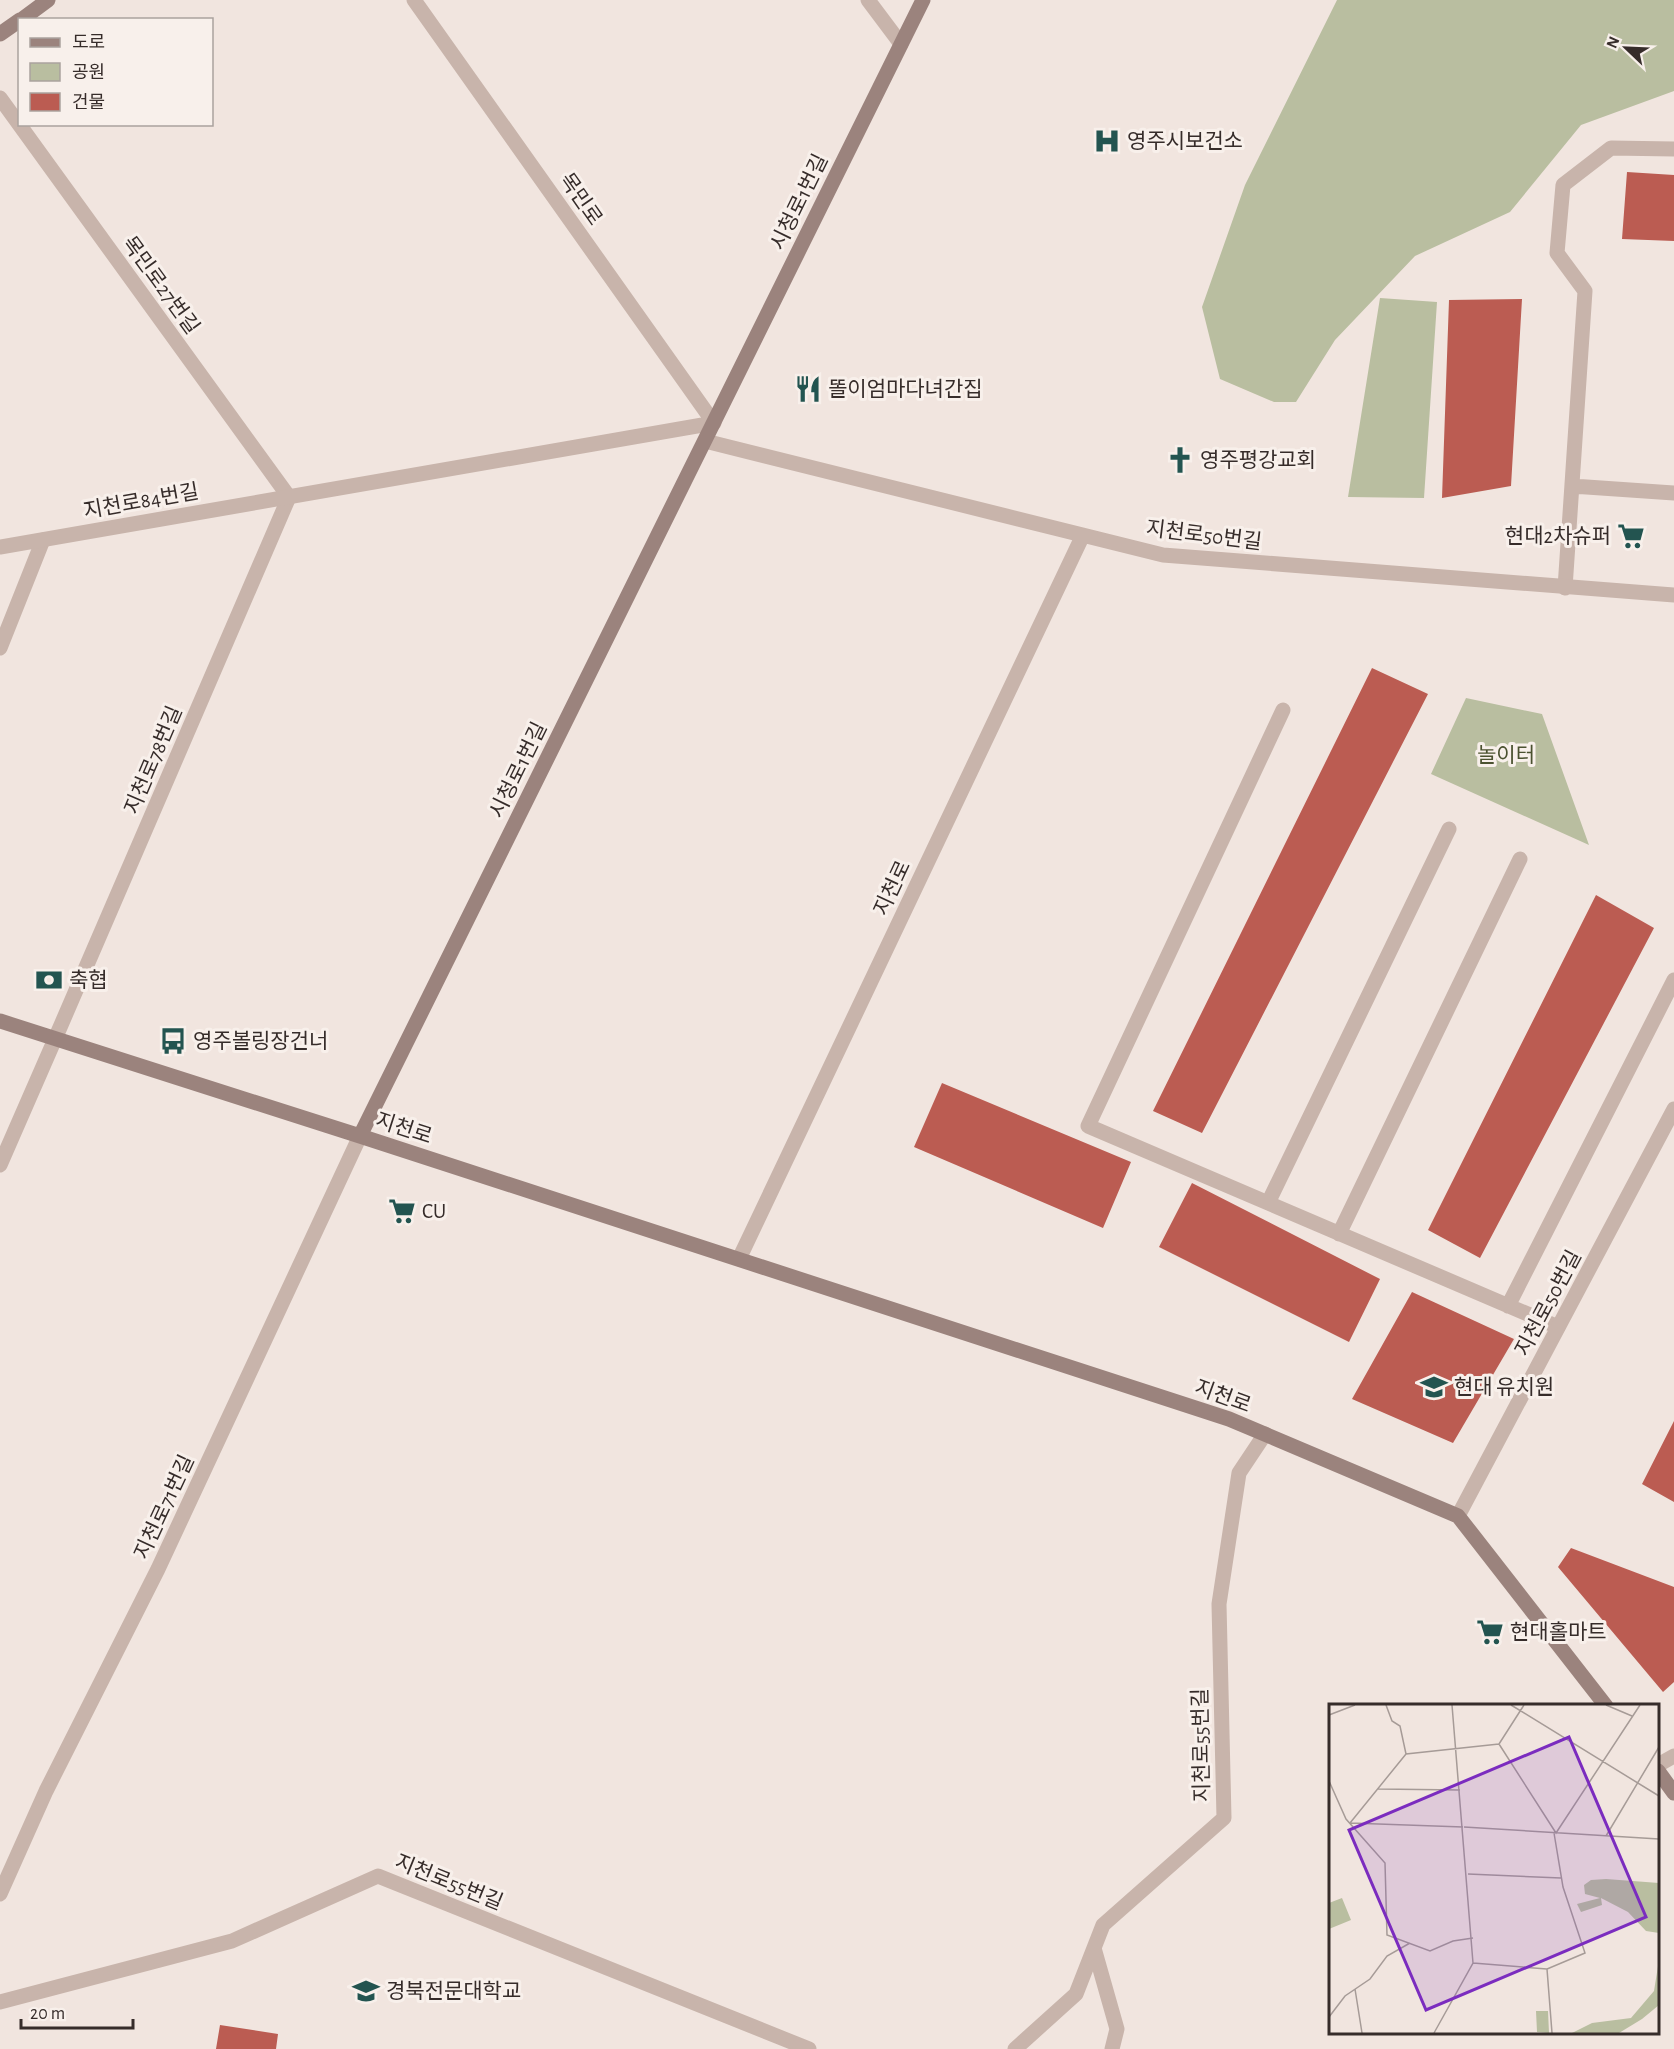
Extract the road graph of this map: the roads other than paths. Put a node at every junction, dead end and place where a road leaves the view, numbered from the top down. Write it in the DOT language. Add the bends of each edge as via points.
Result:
graph roads {
  1 [pos="48,0"];
  2 [pos="414,0"];
  3 [pos="868,0"];
  4 [pos="923,0"];
  5 [pos="23,18"];
  6 [pos="18,21"];
  7 [pos="0,34"];
  8 [pos="901,44"];
  9 [pos="0,98"];
  10 [pos="18,123"];
  11 [pos="20,126"];
  12 [pos="1674,149"];
  13 [pos="714,423"];
  14 [pos="705,441"];
  15 [pos="1572,486"];
  16 [pos="1674,493"];
  17 [pos="289,497"];
  18 [pos="1083,535"];
  19 [pos="43,540"];
  20 [pos="0,547"];
  21 [pos="1565,588"];
  22 [pos="1674,595"];
  23 [pos="0,648"];
  24 [pos="1283,710"];
  25 [pos="1449,829"];
  26 [pos="1520,859"];
  27 [pos="1674,980"];
  28 [pos="0,1021"];
  29 [pos="55,1039"];
  30 [pos="1674,1109"];
  31 [pos="360,1136"];
  32 [pos="0,1165"];
  33 [pos="1268,1203"];
  34 [pos="1340,1234"];
  35 [pos="739,1259"];
  36 [pos="1508,1306"];
  37 [pos="1558,1327"];
  38 [pos="1265,1434"];
  39 [pos="1458,1516"];
  40 [pos="1604,1704"];
  41 [pos="1674,1756"];
  42 [pos="1659,1764"];
  43 [pos="1659,1773"];
  44 [pos="1674,1792"];
  45 [pos="0,1894"];
  46 [pos="1094,1948"];
  47 [pos="0,2002"];
  48 [pos="809,2049"];
  49 [pos="1015,2049"];
  50 [pos="1112,2049"];
  1 -- 5 [label="main road"];
  2 -- 13 [label="street, 목민로"];
  3 -- 8 [label="street"];
  4 -- 8 [label="main road, 시청로1번길"];
  6 -- 7 [label="main road"];
  8 -- 13 [label="main road, 시청로1번길"];
  9 -- 10 [label="street, 목민로27번길"];
  11 -- 17 [label="street, 목민로27번길"];
  12 -- 15 [label="street" via="1611,148 1563,185 1557,253 1585,291"];
  13 -- 14 [label="main road, 시청로1번길"];
  13 -- 17 [label="street"];
  14 -- 18 [label="street, 지천로50번길"];
  14 -- 31 [label="main road, 시청로1번길"];
  15 -- 16 [label="street"];
  15 -- 21 [label="street"];
  17 -- 19 [label="street, 지천로84번길"];
  17 -- 29 [label="street, 지천로78번길"];
  18 -- 21 [label="street, 지천로50번길" via="1163,555"];
  18 -- 35 [label="street, 지천로"];
  19 -- 20 [label="street, 지천로84번길"];
  19 -- 23 [label="street"];
  21 -- 22 [label="street, 지천로50번길"];
  24 -- 33 [label="street" via="1088,1126"];
  25 -- 33 [label="street"];
  26 -- 34 [label="street"];
  27 -- 36 [label="street"];
  28 -- 29 [label="main road, 지천로"];
  29 -- 31 [label="main road, 지천로"];
  29 -- 32 [label="street"];
  30 -- 37 [label="street, 지천로50번길"];
  31 -- 35 [label="main road, 지천로"];
  31 -- 45 [label="street, 지천로71번길" via="158,1569 46,1791"];
  33 -- 34 [label="street"];
  34 -- 36 [label="street"];
  35 -- 38 [label="main road, 지천로" via="1218,1415"];
  36 -- 37 [label="street"];
  37 -- 39 [label="street, 지천로50번길"];
  38 -- 39 [label="main road, 지천로"];
  38 -- 46 [label="street, 지천로55번길" via="1239,1473 1219,1604 1224,1818 1102,1925"];
  39 -- 40 [label="main road, 지천로"];
  41 -- 42 [label="street"];
  43 -- 44 [label="main road"];
  46 -- 49 [label="street, 지천로55번길" via="1076,1994"];
  46 -- 50 [label="street" via="1117,2029"];
  47 -- 48 [label="street, 지천로55번길" via="232,1941 378,1876"];
}
